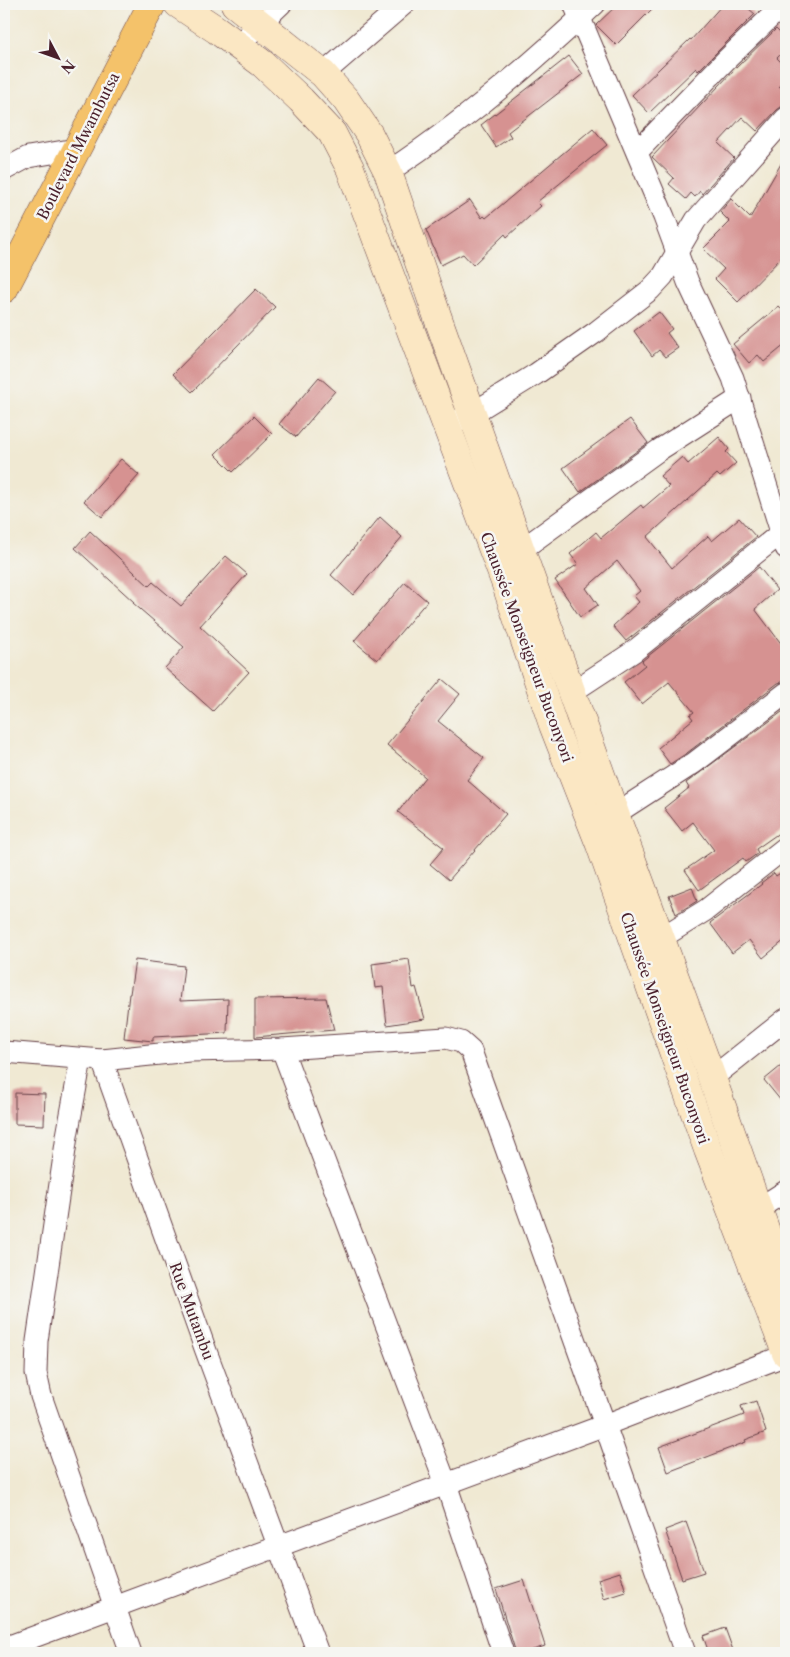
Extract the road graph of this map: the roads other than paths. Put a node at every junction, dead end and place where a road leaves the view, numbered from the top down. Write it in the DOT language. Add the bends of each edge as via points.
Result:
graph roads {
  1 [pos="152,4"];
  2 [pos="178,4"];
  3 [pos="234,4"];
  4 [pos="281,4"];
  5 [pos="404,4"];
  6 [pos="784,4"];
  7 [pos="583,8"];
  8 [pos="261,24"];
  9 [pos="228,37"];
  10 [pos="323,74"];
  11 [pos="786,118"];
  12 [pos="76,149"];
  13 [pos="637,152"];
  14 [pos="4,170"];
  15 [pos="388,172"];
  16 [pos="677,254"];
  17 [pos="4,289"];
  18 [pos="740,398"];
  19 [pos="473,412"];
  20 [pos="446,426"];
  21 [pos="784,540"];
  22 [pos="521,550"];
  23 [pos="572,692"];
  24 [pos="786,693"];
  25 [pos="615,814"];
  26 [pos="786,848"];
  27 [pos="661,938"];
  28 [pos="786,1019"];
  29 [pos="282,1049"];
  30 [pos="4,1052"];
  31 [pos="92,1059"];
  32 [pos="712,1078"];
  33 [pos="786,1191"];
  34 [pos="758,1209"];
  35 [pos="786,1288"];
  36 [pos="786,1354"];
  37 [pos="605,1425"];
  38 [pos="446,1484"];
  39 [pos="279,1545"];
  40 [pos="115,1607"];
  41 [pos="4,1648"];
  42 [pos="131,1653"];
  43 [pos="318,1653"];
  44 [pos="503,1653"];
  45 [pos="685,1653"];
  1 -- 12 [label="highway, Boulevard Mwambutsa"];
  2 -- 9 [label="street, Chaussée Monseigneur Buconyori"];
  3 -- 8 [label="street, Chaussée Monseigneur Buconyori"];
  3 -- 9 [label="street"];
  4 -- 8 [label="street"];
  5 -- 10 [label="street"];
  6 -- 13 [label="street"];
  7 -- 13 [label="street"];
  7 -- 15 [label="street" via="545,50 459,122"];
  8 -- 9 [label="street"];
  8 -- 10 [label="street, Chaussée Monseigneur Buconyori"];
  9 -- 20 [label="street, Chaussée Monseigneur Buconyori" via="263,64 332,133 364,202"];
  10 -- 15 [label="street, Chaussée Monseigneur Buconyori" via="369,134"];
  11 -- 16 [label="street" via="696,220"];
  12 -- 14 [label="street" via="28,157"];
  12 -- 17 [label="highway, Boulevard Mwambutsa"];
  13 -- 16 [label="street"];
  15 -- 19 [label="street, Chaussée Monseigneur Buconyori"];
  16 -- 18 [label="street"];
  16 -- 19 [label="street" via="650,290 596,332"];
  18 -- 21 [label="street"];
  18 -- 22 [label="street" via="658,450"];
  19 -- 20 [label="street"];
  19 -- 22 [label="street, Chaussée Monseigneur Buconyori"];
  20 -- 36 [label="street, Chaussée Monseigneur Buconyori" via="708,1150"];
  21 -- 23 [label="street"];
  22 -- 23 [label="street, Chaussée Monseigneur Buconyori"];
  23 -- 25 [label="street, Chaussée Monseigneur Buconyori"];
  24 -- 25 [label="street" via="694,763"];
  25 -- 27 [label="street, Chaussée Monseigneur Buconyori"];
  26 -- 27 [label="street" via="706,910"];
  27 -- 32 [label="street, Chaussée Monseigneur Buconyori"];
  28 -- 32 [label="street"];
  29 -- 31 [label="street" via="189,1051"];
  29 -- 37 [label="street" via="446,1038 461,1042 471,1051"];
  29 -- 38 [label="street"];
  30 -- 31 [label="street"];
  31 -- 39 [label="street, Rue Mutambu"];
  31 -- 40 [label="street" via="66,1136 37,1341 36,1373 41,1396"];
  32 -- 34 [label="street, Chaussée Monseigneur Buconyori"];
  33 -- 34 [label="street"];
  34 -- 35 [label="street, Chaussée Monseigneur Buconyori"];
  36 -- 37 [label="street"];
  37 -- 38 [label="street"];
  37 -- 45 [label="street"];
  38 -- 39 [label="street"];
  38 -- 44 [label="street"];
  39 -- 40 [label="street"];
  39 -- 43 [label="street, Rue Mutambu"];
  40 -- 41 [label="street"];
  40 -- 42 [label="street"];
}
